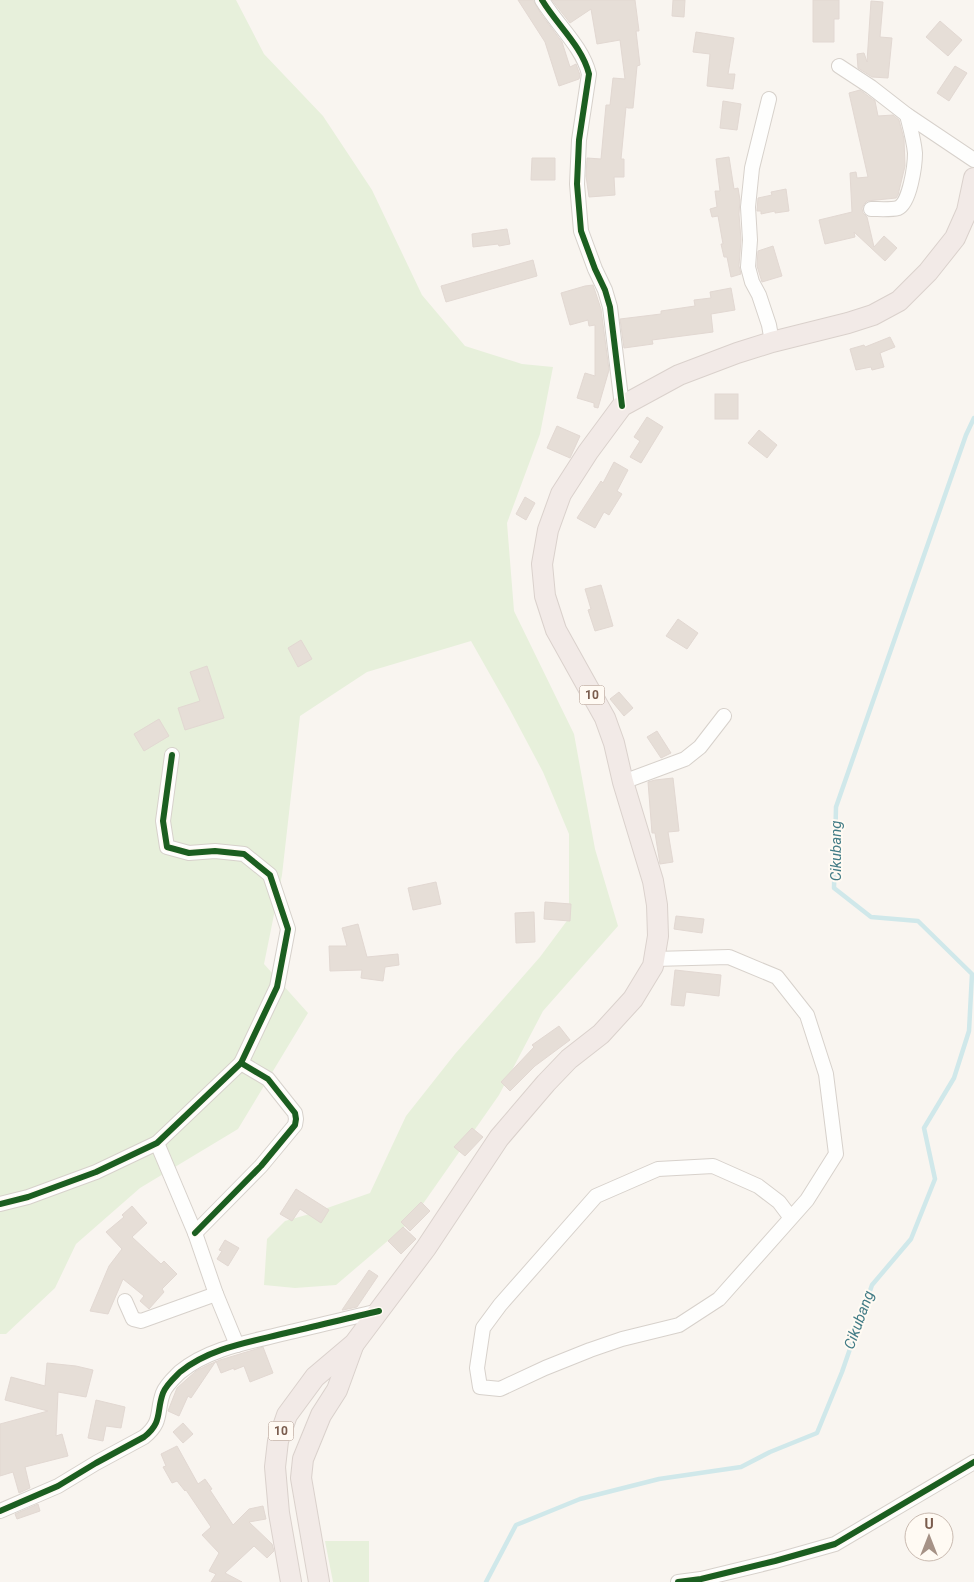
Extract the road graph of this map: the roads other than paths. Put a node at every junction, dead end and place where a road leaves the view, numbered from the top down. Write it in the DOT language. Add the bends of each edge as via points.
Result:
graph roads {
  1 [pos="542,0"];
  2 [pos="839,66"];
  3 [pos="768,99"];
  4 [pos="907,115"];
  5 [pos="974,160"];
  6 [pos="974,178"];
  7 [pos="871,209"];
  8 [pos="772,342"];
  9 [pos="622,406"];
  10 [pos="724,716"];
  11 [pos="172,755"];
  12 [pos="623,782"];
  13 [pos="654,959"];
  14 [pos="241,1063"];
  15 [pos="157,1144"];
  16 [pos="0,1204"];
  17 [pos="791,1218"];
  18 [pos="195,1233"];
  19 [pos="216,1294"];
  20 [pos="125,1301"];
  21 [pos="379,1311"];
  22 [pos="354,1344"];
  23 [pos="237,1345"];
  24 [pos="974,1462"];
  25 [pos="0,1511"];
  26 [pos="291,1582"];
  27 [pos="319,1582"];
  28 [pos="678,1582"];
  1 -- 9 [label="street" via="584,60 590,74 579,140 577,184 581,231 610,307"];
  2 -- 4 [label="street"];
  3 -- 8 [label="street" via="752,168 748,268 770,326"];
  4 -- 5 [label="street"];
  4 -- 7 [label="street" via="915,152 908,198 898,208"];
  6 -- 8 [label="highway, 10" via="967,211 954,238 928,272 899,301 873,315"];
  8 -- 9 [label="highway, 10" via="679,375"];
  9 -- 12 [label="highway, 10" via="561,494 548,530 542,564 545,596 556,630 605,718"];
  10 -- 12 [label="street" via="700,748 686,759"];
  11 -- 14 [label="street" via="163,821 167,847 189,853 244,854 270,875 288,929 277,988"];
  12 -- 13 [label="highway, 10" via="653,881 658,936"];
  13 -- 17 [label="street" via="729,957 777,977 807,1015 826,1074 836,1154 808,1200"];
  13 -- 21 [label="highway, 10" via="633,999 600,1034 569,1059 499,1138 426,1248"];
  14 -- 15 [label="street"];
  14 -- 18 [label="street" via="268,1079 295,1113 295,1125 261,1166"];
  15 -- 16 [label="street" via="96,1172"];
  15 -- 18 [label="street"];
  17 -- 17 [label="street" via="719,1299 679,1326 590,1350 500,1389 480,1387 477,1368 483,1328 596,1196 658,1169 713,1166 758,1186 779,1202"];
  18 -- 19 [label="street"];
  19 -- 20 [label="street" via="141,1321 133,1319"];
  19 -- 23 [label="street"];
  21 -- 22 [label="highway, 10"];
  21 -- 23 [label="street"];
  22 -- 26 [label="highway, 10" via="315,1378 287,1415 278,1440 275,1467 279,1513"];
  22 -- 27 [label="highway, 10" via="337,1390 321,1416 303,1459 301,1478"];
  23 -- 25 [label="street" via="179,1373 163,1393 157,1423 144,1437 58,1486"];
  24 -- 28 [label="street" via="835,1544 776,1561"];
}
